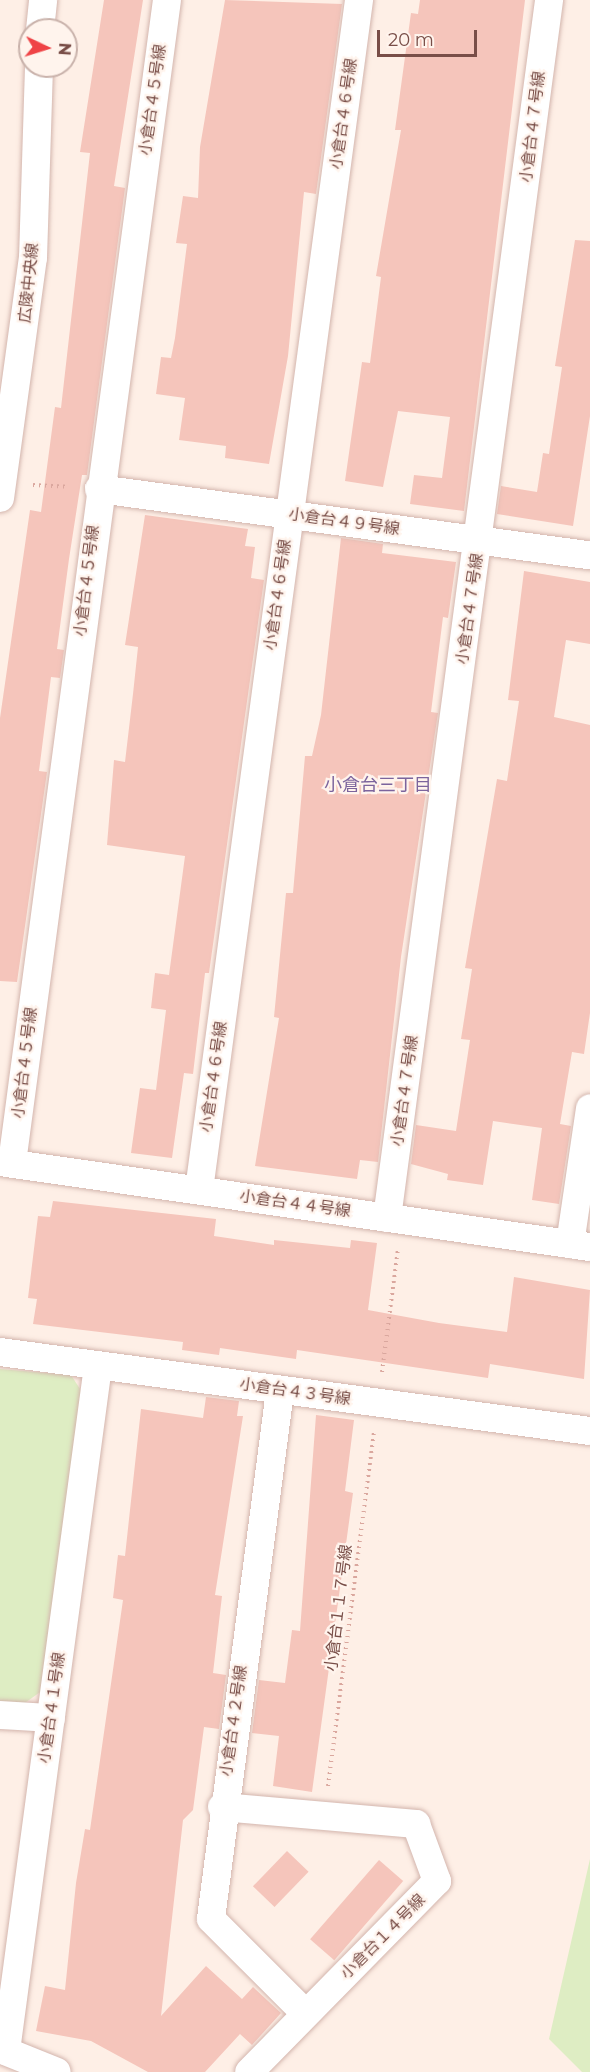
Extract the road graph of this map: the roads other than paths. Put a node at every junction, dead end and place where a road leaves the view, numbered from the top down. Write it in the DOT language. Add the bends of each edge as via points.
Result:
graph roads {
  1 [pos="43,0"];
  2 [pos="167,0"];
  3 [pos="359,0"];
  4 [pos="549,0"];
  5 [pos="41,18"];
  6 [pos="39,78"];
  7 [pos="99,489"];
  8 [pos="12,491"];
  9 [pos="289,514"];
  10 [pos="479,540"];
  11 [pos="590,555"];
  12 [pos="590,1108"];
  13 [pos="6,1163"];
  14 [pos="199,1190"];
  15 [pos="387,1218"];
  16 [pos="580,1246"];
  17 [pos="0,1352"];
  18 [pos="98,1366"];
  19 [pos="280,1390"];
  20 [pos="590,1431"];
  21 [pos="0,1715"];
  22 [pos="51,1718"];
  23 [pos="222,1807"];
  24 [pos="306,2014"];
  25 [pos="3,2050"];
  26 [pos="57,2072"];
  27 [pos="249,2072"];
  1 -- 5 [label="street"];
  2 -- 7 [label="street, 小倉台４５号線"];
  3 -- 9 [label="street, 小倉台４６号線"];
  4 -- 10 [label="street, 小倉台４７号線"];
  6 -- 8 [label="street, 広陵中央線" via="33,258"];
  7 -- 9 [label="street, 小倉台４９号線"];
  7 -- 13 [label="street, 小倉台４５号線"];
  9 -- 10 [label="street, 小倉台４９号線"];
  9 -- 14 [label="street, 小倉台４６号線"];
  10 -- 11 [label="street, 小倉台４９号線"];
  10 -- 15 [label="street, 小倉台４７号線"];
  12 -- 16 [label="street"];
  13 -- 14 [label="street, 小倉台４４号線"];
  14 -- 15 [label="street, 小倉台４４号線"];
  15 -- 16 [label="street, 小倉台４４号線"];
  17 -- 18 [label="street, 小倉台４３号線"];
  18 -- 19 [label="street, 小倉台４３号線"];
  18 -- 22 [label="street, 小倉台４１号線"];
  19 -- 20 [label="street, 小倉台４３号線"];
  19 -- 23 [label="street, 小倉台４２号線"];
  21 -- 22 [label="street"];
  22 -- 25 [label="street, 小倉台４１号線"];
  23 -- 24 [label="street, 小倉台４２号線" via="211,1919"];
  23 -- 24 [label="street, 小倉台１４号線" via="416,1824 437,1881"];
  24 -- 27 [label="street, 小倉台１４号線"];
  25 -- 26 [label="street"];
}
